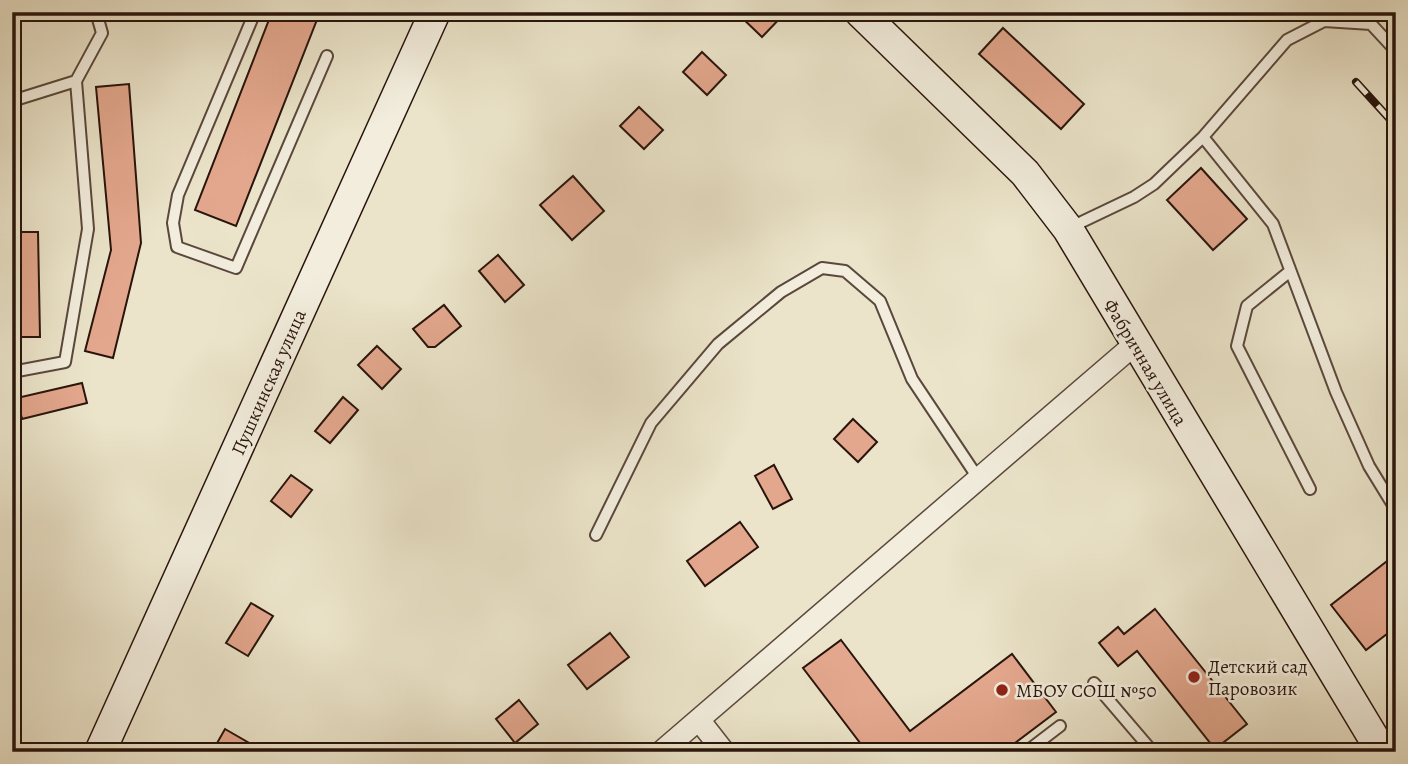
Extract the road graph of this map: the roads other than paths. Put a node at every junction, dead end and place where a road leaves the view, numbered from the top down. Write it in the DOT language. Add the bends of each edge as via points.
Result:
graph roads {
  1 [pos="96,12"];
  2 [pos="254,12"];
  3 [pos="435,12"];
  4 [pos="860,12"];
  5 [pos="1396,51"];
  6 [pos="327,56"];
  7 [pos="76,81"];
  8 [pos="12,101"];
  9 [pos="1203,136"];
  10 [pos="1068,229"];
  11 [pos="1289,272"];
  12 [pos="1135,344"];
  13 [pos="12,372"];
  14 [pos="980,481"];
  15 [pos="1310,489"];
  16 [pos="1396,510"];
  17 [pos="596,535"];
  18 [pos="1094,683"];
  19 [pos="699,720"];
  20 [pos="1060,726"];
  21 [pos="100,752"];
  22 [pos="661,752"];
  23 [pos="724,752"];
  24 [pos="1026,752"];
  25 [pos="1153,752"];
  26 [pos="1382,752"];
  1 -- 7 [label="lane" via="102,33"];
  2 -- 6 [label="lane" via="178,195 173,223 177,247 236,268"];
  3 -- 21 [label="main road, Пушкинская улица"];
  4 -- 10 [label="main road, Фабричная улица" via="1025,173"];
  5 -- 9 [label="lane" via="1371,24 1324,21 1287,40"];
  7 -- 8 [label="lane"];
  7 -- 13 [label="lane" via="88,229 65,362"];
  9 -- 10 [label="lane" via="1154,184"];
  9 -- 11 [label="lane" via="1273,224"];
  10 -- 12 [label="main road, Фабричная улица"];
  11 -- 15 [label="lane" via="1247,306 1237,346"];
  11 -- 16 [label="lane" via="1369,466"];
  12 -- 14 [label="street"];
  12 -- 26 [label="main road, Фабричная улица"];
  14 -- 17 [label="lane" via="912,380 880,301 845,271 822,268 781,292 718,344 651,423"];
  14 -- 19 [label="street"];
  18 -- 25 [label="lane"];
  19 -- 22 [label="street"];
  19 -- 23 [label="street"];
  20 -- 24 [label="lane"];
}
